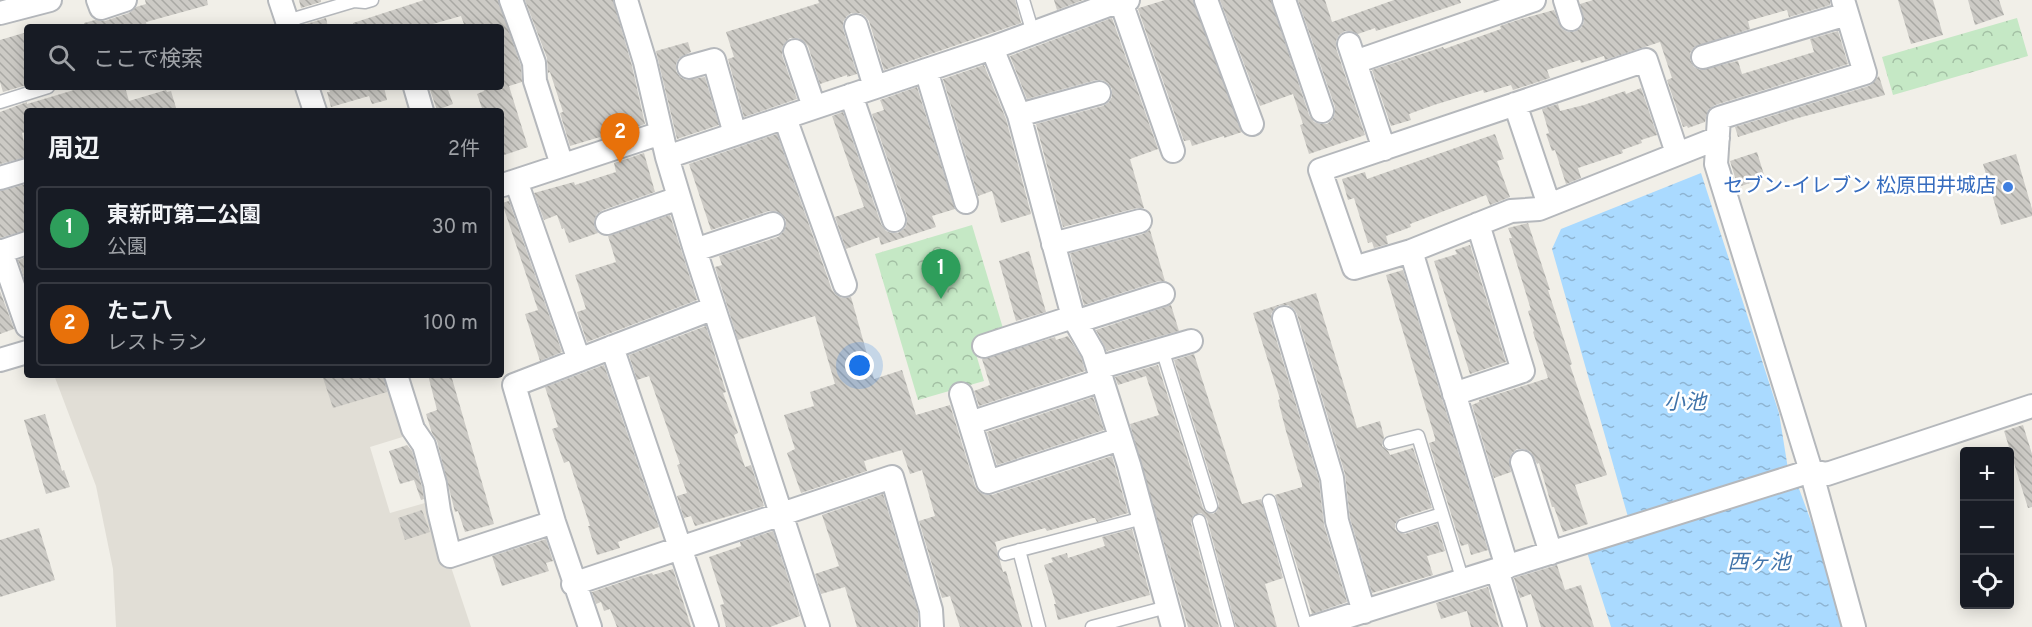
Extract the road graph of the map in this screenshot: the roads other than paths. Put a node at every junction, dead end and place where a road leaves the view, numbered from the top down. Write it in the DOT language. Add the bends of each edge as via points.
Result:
graph roads {
  1 [pos="50,0"];
  2 [pos="98,0"];
  3 [pos="125,0"];
  4 [pos="372,0"];
  5 [pos="511,0"];
  6 [pos="626,0"];
  7 [pos="1023,0"];
  8 [pos="1206,0"];
  9 [pos="1284,0"];
  10 [pos="1534,0"];
  11 [pos="1115,2"];
  12 [pos="1845,7"];
  13 [pos="0,14"];
  14 [pos="285,16"];
  15 [pos="856,26"];
  16 [pos="1033,33"];
  17 [pos="992,48"];
  18 [pos="795,51"];
  19 [pos="1703,57"];
  20 [pos="689,68"];
  21 [pos="926,70"];
  22 [pos="875,87"];
  23 [pos="38,90"];
  24 [pos="308,90"];
  25 [pos="416,90"];
  26 [pos="1099,93"];
  27 [pos="851,95"];
  28 [pos="0,102"];
  29 [pos="1515,104"];
  30 [pos="814,107"];
  31 [pos="314,108"];
  32 [pos="421,108"];
  33 [pos="1322,111"];
  34 [pos="1019,115"];
  35 [pos="785,118"];
  36 [pos="1252,124"];
  37 [pos="661,133"];
  38 [pos="735,134"];
  39 [pos="1718,138"];
  40 [pos="1384,149"];
  41 [pos="1173,151"];
  42 [pos="1677,153"];
  43 [pos="667,157"];
  44 [pos="562,165"];
  45 [pos="24,171"];
  46 [pos="0,178"];
  47 [pos="508,183"];
  48 [pos="679,198"];
  49 [pos="966,202"];
  50 [pos="1550,205"];
  51 [pos="894,220"];
  52 [pos="1140,221"];
  53 [pos="608,223"];
  54 [pos="773,224"];
  55 [pos="1478,224"];
  56 [pos="24,244"];
  57 [pos="1053,244"];
  58 [pos="695,250"];
  59 [pos="1,251"];
  60 [pos="1411,251"];
  61 [pos="845,285"];
  62 [pos="1163,294"];
  63 [pos="714,308"];
  64 [pos="24,318"];
  65 [pos="1284,318"];
  66 [pos="1074,320"];
  67 [pos="1191,341"];
  68 [pos="984,346"];
  69 [pos="612,347"];
  70 [pos="1162,349"];
  71 [pos="24,353"];
  72 [pos="0,360"];
  73 [pos="579,360"];
  74 [pos="1100,374"];
  75 [pos="397,378"];
  76 [pos="961,394"];
  77 [pos="1454,394"];
  78 [pos="2030,413"];
  79 [pos="970,423"];
  80 [pos="1120,439"];
  81 [pos="1390,443"];
  82 [pos="1522,462"];
  83 [pos="1811,471"];
  84 [pos="1269,501"];
  85 [pos="1211,506"];
  86 [pos="781,513"];
  87 [pos="1442,514"];
  88 [pos="1143,518"];
  89 [pos="1199,521"];
  90 [pos="554,522"];
  91 [pos="1403,526"];
  92 [pos="681,548"];
  93 [pos="1019,550"];
  94 [pos="1551,553"];
  95 [pos="1005,554"];
  96 [pos="1502,569"];
  97 [pos="1462,581"];
  98 [pos="573,584"];
  99 [pos="1364,612"];
  100 [pos="1170,617"];
  101 [pos="590,627"];
  102 [pos="707,627"];
  103 [pos="818,627"];
  104 [pos="932,627"];
  105 [pos="1039,627"];
  106 [pos="1092,627"];
  107 [pos="1228,627"];
  108 [pos="1306,627"];
  109 [pos="1314,627"];
  110 [pos="1515,627"];
  111 [pos="1854,627"];
  1 -- 13 [label="street"];
  2 -- 3 [label="street" via="101,8"];
  4 -- 14 [label="lane"];
  5 -- 44 [label="street" via="534,63 535,81"];
  6 -- 37 [label="street"];
  7 -- 16 [label="lane"];
  8 -- 36 [label="street"];
  9 -- 33 [label="street"];
  10 -- 40 [label="street" via="1352,53"];
  11 -- 16 [label="street"];
  11 -- 41 [label="street"];
  12 -- 19 [label="street"];
  12 -- 39 [label="street" via="1865,73 1719,118"];
  15 -- 22 [label="street"];
  16 -- 17 [label="street"];
  17 -- 21 [label="street"];
  17 -- 34 [label="street"];
  18 -- 30 [label="street"];
  20 -- 38 [label="street" via="714,60"];
  21 -- 22 [label="street"];
  21 -- 49 [label="street"];
  22 -- 27 [label="street"];
  23 -- 28 [label="lane"];
  24 -- 31 [label="street"];
  25 -- 32 [label="street"];
  26 -- 34 [label="street"];
  27 -- 30 [label="street"];
  27 -- 51 [label="street"];
  29 -- 40 [label="street"];
  29 -- 42 [label="street" via="1646,60"];
  29 -- 50 [label="street"];
  30 -- 35 [label="street"];
  34 -- 57 [label="street"];
  35 -- 38 [label="street"];
  35 -- 61 [label="street"];
  37 -- 43 [label="street"];
  37 -- 44 [label="street"];
  38 -- 43 [label="street"];
  39 -- 42 [label="street"];
  39 -- 83 [label="street" via="1716,164"];
  40 -- 60 [label="street" via="1320,170 1354,268"];
  42 -- 50 [label="street"];
  43 -- 48 [label="street"];
  44 -- 47 [label="street"];
  45 -- 46 [label="street"];
  47 -- 73 [label="street"];
  48 -- 53 [label="street"];
  48 -- 58 [label="street"];
  50 -- 55 [label="street" via="1511,211"];
  52 -- 57 [label="street"];
  54 -- 58 [label="street"];
  55 -- 60 [label="street"];
  55 -- 77 [label="street" via="1523,371"];
  56 -- 59 [label="street"];
  57 -- 66 [label="street"];
  58 -- 63 [label="street"];
  59 -- 64 [label="street"];
  60 -- 77 [label="street"];
  62 -- 66 [label="street"];
  63 -- 69 [label="street"];
  63 -- 86 [label="street"];
  65 -- 99 [label="street" via="1332,478 1337,521"];
  66 -- 68 [label="street"];
  66 -- 74 [label="street" via="1093,352"];
  67 -- 70 [label="street"];
  69 -- 73 [label="street"];
  69 -- 92 [label="street"];
  70 -- 74 [label="street"];
  70 -- 85 [label="lane"];
  71 -- 72 [label="street"];
  73 -- 90 [label="street" via="514,385"];
  74 -- 79 [label="street"];
  74 -- 80 [label="street"];
  75 -- 90 [label="street" via="413,429 424,445 450,556"];
  76 -- 79 [label="street"];
  77 -- 96 [label="street"];
  78 -- 83 [label="street" via="1827,474"];
  79 -- 80 [label="street" via="988,482"];
  80 -- 88 [label="street"];
  81 -- 87 [label="lane" via="1418,436"];
  82 -- 94 [label="street"];
  83 -- 94 [label="street"];
  83 -- 111 [label="street"];
  84 -- 108 [label="lane"];
  86 -- 92 [label="street"];
  86 -- 103 [label="street"];
  86 -- 104 [label="street" via="892,477 931,610"];
  87 -- 91 [label="lane"];
  87 -- 97 [label="lane"];
  88 -- 93 [label="lane"];
  88 -- 100 [label="street"];
  89 -- 107 [label="lane"];
  90 -- 98 [label="street"];
  92 -- 98 [label="street"];
  92 -- 102 [label="street"];
  93 -- 95 [label="lane"];
  93 -- 105 [label="lane"];
  94 -- 96 [label="street"];
  96 -- 97 [label="street"];
  96 -- 110 [label="street"];
  97 -- 99 [label="street"];
  98 -- 101 [label="street"];
  99 -- 109 [label="street"];
  100 -- 106 [label="lane"];
}
